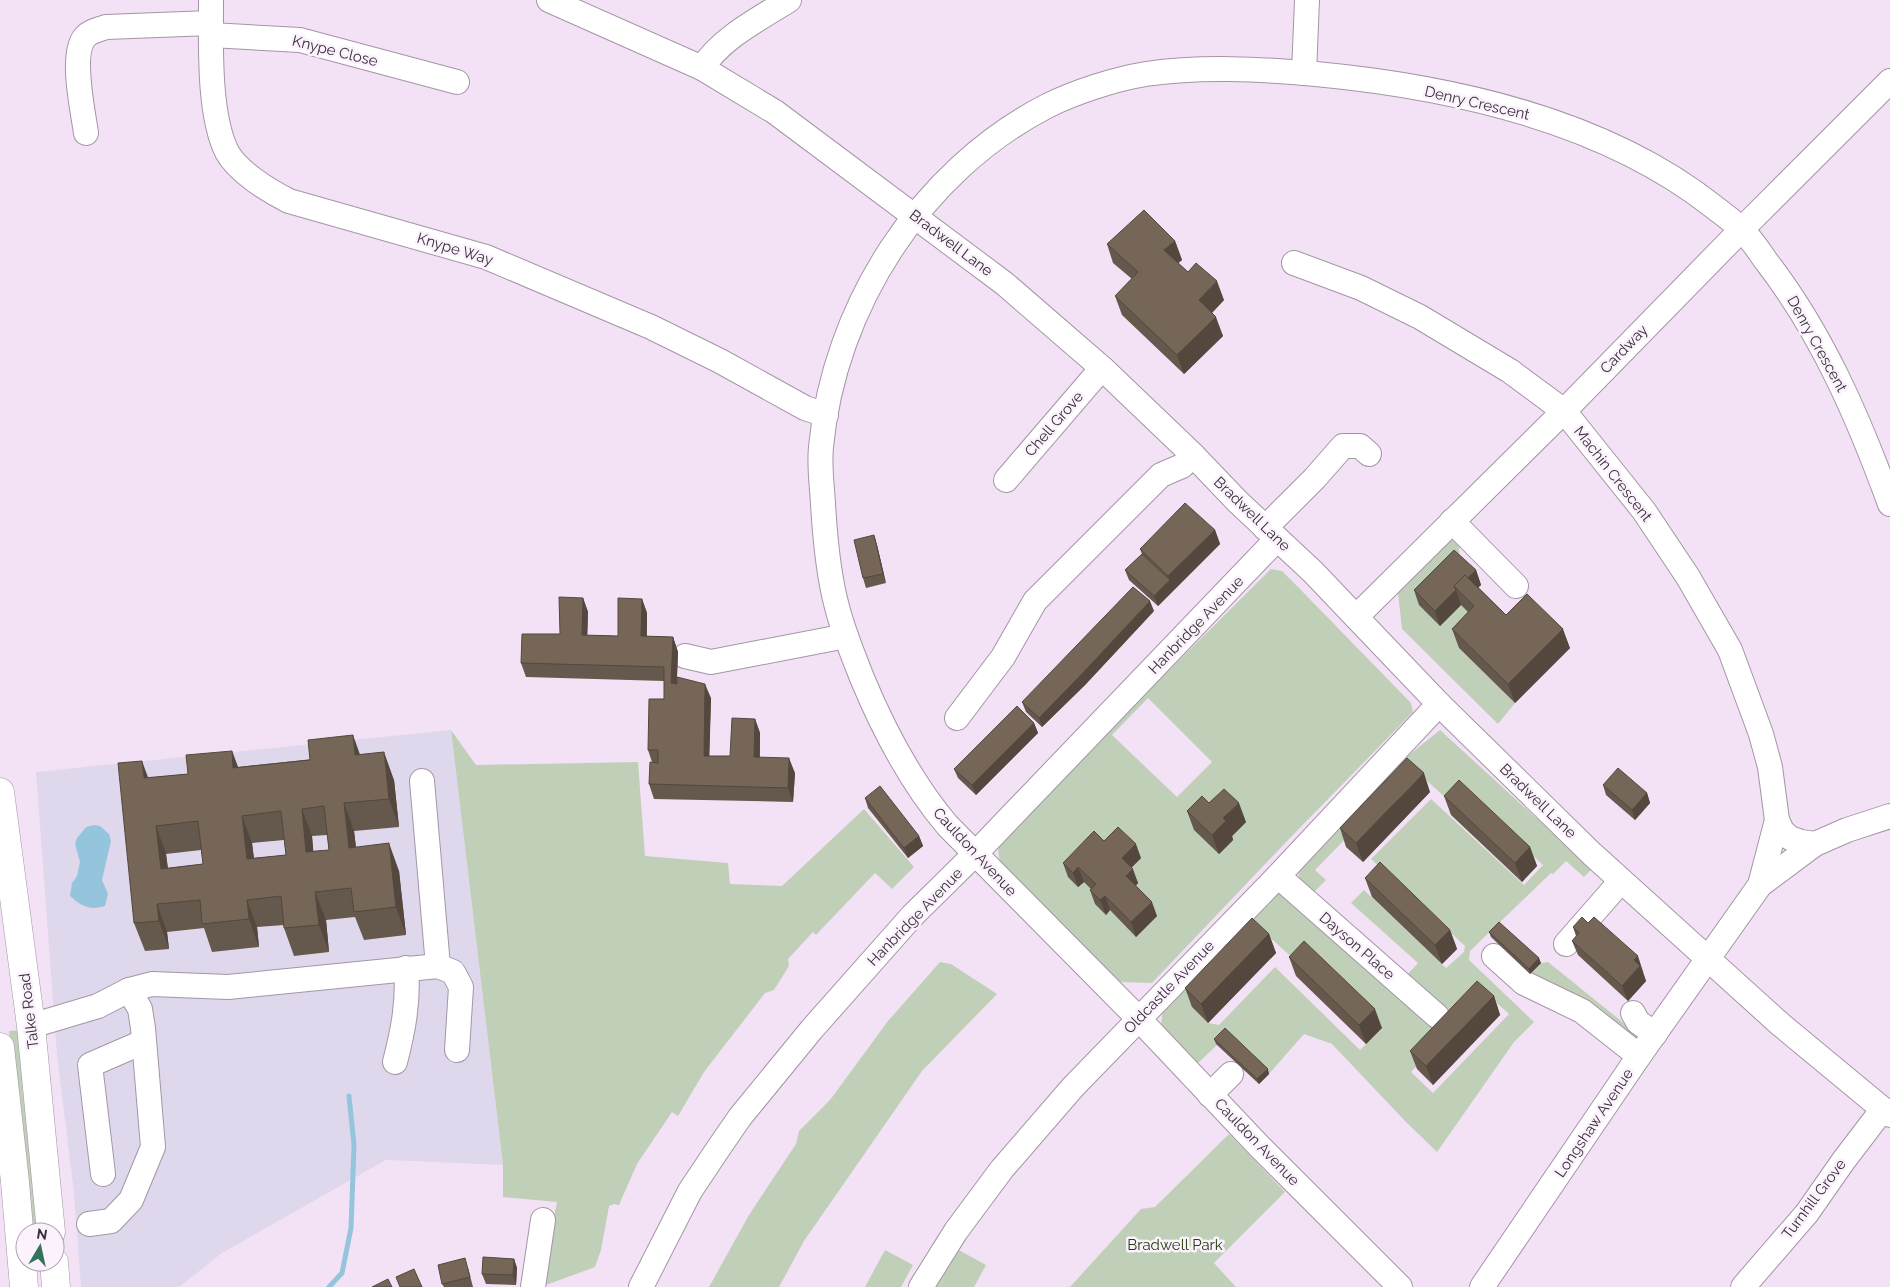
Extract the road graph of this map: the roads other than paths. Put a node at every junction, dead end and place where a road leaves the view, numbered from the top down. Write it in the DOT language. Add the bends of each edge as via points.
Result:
graph roads {
  1 [pos="549,0"];
  2 [pos="789,0"];
  3 [pos="1307,0"];
  4 [pos="211,19"];
  5 [pos="702,68"];
  6 [pos="1304,73"];
  7 [pos="1890,81"];
  8 [pos="457,82"];
  9 [pos="86,133"];
  10 [pos="915,216"];
  11 [pos="1742,229"];
  12 [pos="1294,263"];
  13 [pos="1102,368"];
  14 [pos="1564,411"];
  15 [pos="826,415"];
  16 [pos="1369,454"];
  17 [pos="1192,455"];
  18 [pos="1006,480"];
  19 [pos="1890,504"];
  20 [pos="1452,520"];
  21 [pos="1271,534"];
  22 [pos="1516,586"];
  23 [pos="1356,617"];
  24 [pos="846,636"];
  25 [pos="685,656"];
  26 [pos="1439,704"];
  27 [pos="957,718"];
  28 [pos="422,781"];
  29 [pos="0,792"];
  30 [pos="1890,816"];
  31 [pos="1777,820"];
  32 [pos="1816,844"];
  33 [pos="975,854"];
  34 [pos="1278,876"];
  35 [pos="1622,881"];
  36 [pos="1760,885"];
  37 [pos="1566,944"];
  38 [pos="1494,956"];
  39 [pos="1708,960"];
  40 [pos="438,966"];
  41 [pos="406,968"];
  42 [pos="129,990"];
  43 [pos="1633,1013"];
  44 [pos="1437,1016"];
  45 [pos="1138,1018"];
  46 [pos="31,1026"];
  47 [pos="1655,1034"];
  48 [pos="143,1042"];
  49 [pos="0,1047"];
  50 [pos="457,1050"];
  51 [pos="1639,1056"];
  52 [pos="395,1062"];
  53 [pos="1231,1074"];
  54 [pos="1210,1095"];
  55 [pos="1886,1112"];
  56 [pos="103,1174"];
  57 [pos="15,1182"];
  58 [pos="543,1220"];
  59 [pos="50,1222"];
  60 [pos="89,1224"];
  61 [pos="55,1272"];
  62 [pos="24,1287"];
  63 [pos="56,1287"];
  64 [pos="533,1287"];
  65 [pos="641,1287"];
  66 [pos="921,1287"];
  67 [pos="1400,1287"];
  68 [pos="1482,1287"];
  69 [pos="1743,1287"];
  1 -- 5 [label="street, Bradwell Lane"];
  2 -- 5 [label="street" via="746,27 710,56"];
  3 -- 6 [label="street"];
  4 -- 8 [label="street, Knype Close"];
  4 -- 9 [label="street, Knype Close" via="106,27 84,38 78,62"];
  4 -- 15 [label="street, Knype Way" via="218,128 228,153 262,187 289,201 486,257 651,328 720,361 805,408"];
  5 -- 10 [label="street, Bradwell Lane" via="775,112"];
  6 -- 10 [label="street, Denry Crescent" via="1198,70 1143,74 1095,88 1049,105 1004,132 949,178"];
  6 -- 11 [label="street, Denry Crescent" via="1395,84 1496,104 1542,118 1596,138 1652,165 1694,191"];
  7 -- 11 [label="street, Cardway"];
  10 -- 13 [label="street, Bradwell Lane" via="1005,284"];
  10 -- 15 [label="street, Cauldon Avenue" via="893,245 857,310 837,366"];
  11 -- 14 [label="street, Cardway"];
  11 -- 19 [label="street, Denry Crescent" via="1792,297 1828,358"];
  12 -- 14 [label="street, Machin Crescent" via="1362,288 1420,317 1510,371"];
  13 -- 17 [label="street, Bradwell Lane"];
  13 -- 18 [label="street, Chell Grove"];
  14 -- 20 [label="street, Cardway"];
  14 -- 31 [label="street, Machin Crescent" via="1644,511 1688,576 1730,650 1761,734 1770,767"];
  15 -- 24 [label="street, Cauldon Avenue" via="820,451 825,536 836,604"];
  16 -- 21 [label="street, Hanbridge Avenue" via="1360,446 1343,446"];
  17 -- 21 [label="street, Bradwell Lane"];
  17 -- 27 [label="street" via="1182,466 1161,475 1035,600 1003,656"];
  20 -- 22 [label="street"];
  20 -- 23 [label="street, Cardway"];
  21 -- 23 [label="street, Bradwell Lane"];
  21 -- 33 [label="street, Hanbridge Avenue" via="1124,708"];
  23 -- 26 [label="street, Bradwell Lane"];
  24 -- 25 [label="street" via="711,662"];
  24 -- 33 [label="street, Cauldon Avenue" via="872,703 898,757 934,810"];
  26 -- 34 [label="street, Oldcastle Avenue"];
  26 -- 35 [label="street, Bradwell Lane"];
  28 -- 40 [label="street"];
  29 -- 46 [label="highway, Talke Road"];
  30 -- 32 [label="street"];
  31 -- 32 [label="street" via="1790,838"];
  31 -- 36 [label="street, Machin Crescent"];
  32 -- 36 [label="street"];
  33 -- 45 [label="street, Cauldon Avenue"];
  33 -- 65 [label="street, Hanbridge Avenue" via="907,922 812,1029 740,1117 690,1190"];
  34 -- 44 [label="street, Dayson Place"];
  34 -- 45 [label="street, Oldcastle Avenue"];
  35 -- 37 [label="street"];
  35 -- 39 [label="street, Bradwell Lane"];
  36 -- 39 [label="street, Longshaw Avenue"];
  38 -- 51 [label="street" via="1524,983 1582,1011"];
  39 -- 47 [label="street, Longshaw Avenue"];
  39 -- 55 [label="street, Bradwell Lane"];
  40 -- 41 [label="street"];
  40 -- 50 [label="street" via="453,972 462,987"];
  41 -- 42 [label="street" via="228,987 152,984"];
  41 -- 52 [label="street" via="405,1023"];
  42 -- 46 [label="street" via="98,1006"];
  42 -- 48 [label="street" via="140,1009"];
  43 -- 47 [label="street" via="1638,1022"];
  45 -- 54 [label="street, Cauldon Avenue"];
  45 -- 66 [label="street, Oldcastle Avenue" via="1002,1169 956,1231"];
  46 -- 57 [label="highway" via="6,1030"];
  46 -- 59 [label="highway, Talke Road"];
  47 -- 51 [label="street, Longshaw Avenue"];
  48 -- 56 [label="street" via="90,1065"];
  48 -- 60 [label="street" via="153,1147 131,1200 111,1221"];
  49 -- 57 [label="highway"];
  51 -- 68 [label="street, Longshaw Avenue"];
  53 -- 54 [label="street"];
  54 -- 67 [label="street, Cauldon Avenue"];
  55 -- 69 [label="street, Turnhill Grove" via="1844,1160 1807,1213"];
  57 -- 62 [label="highway"];
  58 -- 64 [label="street"];
  61 -- 63 [label="highway"];
}
